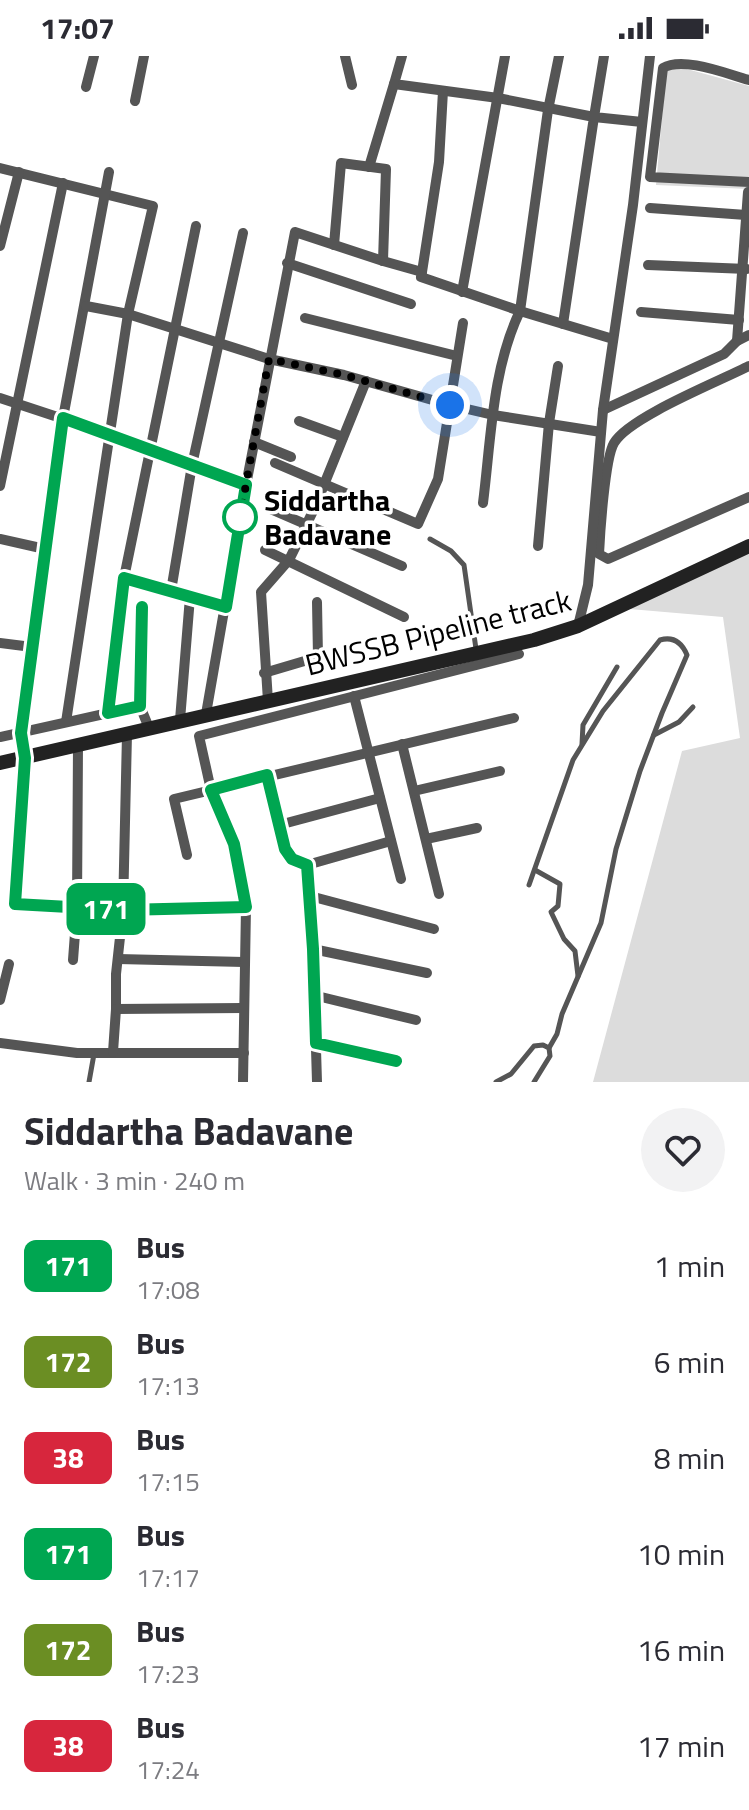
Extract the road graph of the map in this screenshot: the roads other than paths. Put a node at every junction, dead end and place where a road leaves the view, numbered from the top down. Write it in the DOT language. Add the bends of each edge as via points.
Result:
graph roads {
  1 [pos="94,56"];
  2 [pos="144,56"];
  3 [pos="345,56"];
  4 [pos="402,56"];
  5 [pos="505,56"];
  6 [pos="559,56"];
  7 [pos="604,56"];
  8 [pos="650,56"];
  9 [pos="749,80"];
  10 [pos="394,84"];
  11 [pos="352,85"];
  12 [pos="86,87"];
  13 [pos="443,91"];
  14 [pos="498,98"];
  15 [pos="135,101"];
  16 [pos="548,110"];
  17 [pos="594,117"];
  18 [pos="642,122"];
  19 [pos="369,167"];
  20 [pos="0,168"];
  21 [pos="19,172"];
  22 [pos="109,172"];
  23 [pos="63,183"];
  24 [pos="748,187"];
  25 [pos="106,194"];
  26 [pos="650,208"];
  27 [pos="746,215"];
  28 [pos="196,226"];
  29 [pos="243,233"];
  30 [pos="334,245"];
  31 [pos="0,246"];
  32 [pos="749,254"];
  33 [pos="383,261"];
  34 [pos="287,263"];
  35 [pos="648,265"];
  36 [pos="746,269"];
  37 [pos="422,272"];
  38 [pos="462,292"];
  39 [pos="411,304"];
  40 [pos="86,306"];
  41 [pos="520,311"];
  42 [pos="641,312"];
  43 [pos="128,314"];
  44 [pos="305,318"];
  45 [pos="739,320"];
  46 [pos="463,323"];
  47 [pos="563,324"];
  48 [pos="174,330"];
  49 [pos="749,335"];
  50 [pos="613,339"];
  51 [pos="737,341"];
  52 [pos="219,344"];
  53 [pos="457,356"];
  54 [pos="269,359"];
  55 [pos="558,366"];
  56 [pos="749,366"];
  57 [pos="366,381"];
  58 [pos="0,398"];
  59 [pos="16,403"];
  60 [pos="450,405"];
  61 [pos="603,410"];
  62 [pos="493,415"];
  63 [pos="63,418"];
  64 [pos="299,421"];
  65 [pos="549,423"];
  66 [pos="601,432"];
  67 [pos="109,434"];
  68 [pos="343,437"];
  69 [pos="254,442"];
  70 [pos="150,449"];
  71 [pos="291,457"];
  72 [pos="275,463"];
  73 [pos="192,465"];
  74 [pos="325,482"];
  75 [pos="246,485"];
  76 [pos="0,486"];
  77 [pos="749,497"];
  78 [pos="483,503"];
  79 [pos="268,508"];
  80 [pos="306,525"];
  81 [pos="0,539"];
  82 [pos="430,539"];
  83 [pos="538,546"];
  84 [pos="749,546"];
  85 [pos="45,549"];
  86 [pos="265,550"];
  87 [pos="289,560"];
  88 [pos="402,566"];
  89 [pos="124,578"];
  90 [pos="171,591"];
  91 [pos="190,597"];
  92 [pos="317,602"];
  93 [pos="142,607"];
  94 [pos="226,607"];
  95 [pos="404,617"];
  96 [pos="578,626"];
  97 [pos="0,643"];
  98 [pos="32,647"];
  99 [pos="477,654"];
  100 [pos="519,654"];
  101 [pos="617,667"];
  102 [pos="264,673"];
  103 [pos="354,696"];
  104 [pos="268,701"];
  105 [pos="140,706"];
  106 [pos="693,707"];
  107 [pos="108,713"];
  108 [pos="213,713"];
  109 [pos="514,718"];
  110 [pos="180,720"];
  111 [pos="66,722"];
  112 [pos="149,728"];
  113 [pos="225,731"];
  114 [pos="21,733"];
  115 [pos="127,734"];
  116 [pos="653,735"];
  117 [pos="0,737"];
  118 [pos="402,744"];
  119 [pos="78,745"];
  120 [pos="582,745"];
  121 [pos="368,752"];
  122 [pos="25,758"];
  123 [pos="0,763"];
  124 [pos="500,771"];
  125 [pos="267,775"];
  126 [pos="211,790"];
  127 [pos="414,791"];
  128 [pos="380,798"];
  129 [pos="279,825"];
  130 [pos="477,828"];
  131 [pos="426,839"];
  132 [pos="391,841"];
  133 [pos="187,855"];
  134 [pos="307,865"];
  135 [pos="535,870"];
  136 [pos="401,879"];
  137 [pos="529,885"];
  138 [pos="439,894"];
  139 [pos="310,896"];
  140 [pos="77,907"];
  141 [pos="246,907"];
  142 [pos="123,910"];
  143 [pos="434,929"];
  144 [pos="313,949"];
  145 [pos="118,959"];
  146 [pos="73,960"];
  147 [pos="244,962"];
  148 [pos="9,964"];
  149 [pos="427,973"];
  150 [pos="578,976"];
  151 [pos="313,995"];
  152 [pos="0,1000"];
  153 [pos="243,1008"];
  154 [pos="116,1009"];
  155 [pos="416,1020"];
  156 [pos="0,1043"];
  157 [pos="316,1043"];
  158 [pos="549,1048"];
  159 [pos="113,1052"];
  160 [pos="94,1053"];
  161 [pos="244,1053"];
  162 [pos="396,1061"];
  163 [pos="89,1082"];
  164 [pos="243,1082"];
  165 [pos="317,1082"];
  166 [pos="496,1082"];
  167 [pos="534,1082"];
  1 -- 12 [label="street"];
  2 -- 15 [label="street"];
  3 -- 11 [label="street"];
  4 -- 10 [label="street"];
  5 -- 14 [label="street"];
  6 -- 16 [label="street"];
  7 -- 17 [label="street"];
  8 -- 18 [label="street"];
  9 -- 24 [label="street" via="688,63 663,68 650,177"];
  10 -- 13 [label="street"];
  10 -- 19 [label="street"];
  13 -- 14 [label="street"];
  13 -- 37 [label="street" via="439,162"];
  14 -- 16 [label="street"];
  14 -- 38 [label="street"];
  16 -- 17 [label="street"];
  16 -- 41 [label="street"];
  17 -- 18 [label="street"];
  17 -- 47 [label="street"];
  18 -- 50 [label="street"];
  19 -- 30 [label="street" via="341,163"];
  19 -- 33 [label="street" via="386,169"];
  20 -- 21 [label="street"];
  21 -- 23 [label="street"];
  21 -- 31 [label="street"];
  22 -- 25 [label="street"];
  23 -- 25 [label="street"];
  23 -- 59 [label="street"];
  24 -- 27 [label="street"];
  25 -- 40 [label="street"];
  25 -- 43 [label="street" via="153,206"];
  26 -- 27 [label="street"];
  27 -- 36 [label="street"];
  28 -- 48 [label="street"];
  29 -- 52 [label="street"];
  30 -- 33 [label="street"];
  30 -- 34 [label="street" via="295,232"];
  32 -- 36 [label="street"];
  33 -- 37 [label="street"];
  34 -- 39 [label="street"];
  34 -- 54 [label="street"];
  35 -- 36 [label="street"];
  36 -- 45 [label="street"];
  37 -- 38 [label="street" via="421,277"];
  38 -- 41 [label="street"];
  40 -- 43 [label="street"];
  40 -- 63 [label="street"];
  41 -- 47 [label="street"];
  41 -- 62 [label="street" via="507,338"];
  42 -- 45 [label="street"];
  43 -- 48 [label="street"];
  43 -- 67 [label="street"];
  44 -- 53 [label="street"];
  45 -- 51 [label="street"];
  46 -- 53 [label="street"];
  47 -- 50 [label="street"];
  48 -- 52 [label="street"];
  48 -- 70 [label="street"];
  49 -- 51 [label="street"];
  50 -- 61 [label="street"];
  51 -- 61 [label="street" via="724,354"];
  52 -- 54 [label="street"];
  52 -- 73 [label="street"];
  53 -- 60 [label="street"];
  54 -- 57 [label="street"];
  54 -- 69 [label="street"];
  55 -- 65 [label="street"];
  56 -- 77 [label="street" via="642,419 614,443 599,554 608,559"];
  57 -- 60 [label="street"];
  57 -- 68 [label="street"];
  58 -- 59 [label="street"];
  59 -- 63 [label="street"];
  59 -- 76 [label="street"];
  60 -- 62 [label="street"];
  60 -- 74 [label="street" via="438,479 418,524"];
  61 -- 66 [label="street"];
  62 -- 65 [label="street"];
  62 -- 78 [label="street"];
  63 -- 67 [label="street"];
  63 -- 85 [label="street"];
  64 -- 68 [label="street"];
  65 -- 66 [label="street"];
  65 -- 83 [label="street"];
  66 -- 96 [label="street" via="588,585"];
  67 -- 70 [label="street"];
  67 -- 111 [label="street"];
  68 -- 74 [label="street"];
  69 -- 71 [label="street"];
  69 -- 75 [label="street"];
  70 -- 73 [label="street"];
  70 -- 89 [label="street"];
  72 -- 74 [label="street"];
  73 -- 75 [label="street"];
  73 -- 90 [label="street"];
  74 -- 80 [label="street"];
  75 -- 94 [label="street"];
  79 -- 80 [label="street"];
  80 -- 87 [label="street"];
  80 -- 88 [label="street"];
  81 -- 85 [label="street"];
  82 -- 99 [label="lane" via="464,565"];
  84 -- 96 [label="street, BWSSB Pipeline track"];
  85 -- 98 [label="street"];
  86 -- 87 [label="street"];
  87 -- 95 [label="street"];
  87 -- 102 [label="street" via="261,592"];
  89 -- 90 [label="street"];
  89 -- 107 [label="street"];
  90 -- 91 [label="street"];
  91 -- 94 [label="street"];
  91 -- 110 [label="street"];
  92 -- 102 [label="street" via="318,657"];
  93 -- 105 [label="street"];
  94 -- 108 [label="street"];
  96 -- 99 [label="street, BWSSB Pipeline track"];
  97 -- 98 [label="street"];
  98 -- 114 [label="street"];
  99 -- 104 [label="street, BWSSB Pipeline track"];
  100 -- 103 [label="street"];
  101 -- 120 [label="lane" via="583,725"];
  102 -- 104 [label="street"];
  103 -- 113 [label="street"];
  103 -- 121 [label="street"];
  104 -- 108 [label="street, BWSSB Pipeline track"];
  105 -- 107 [label="street"];
  105 -- 112 [label="street"];
  106 -- 116 [label="lane" via="679,722"];
  107 -- 111 [label="street"];
  108 -- 110 [label="street, BWSSB Pipeline track"];
  108 -- 113 [label="street"];
  109 -- 118 [label="street"];
  110 -- 112 [label="street, BWSSB Pipeline track"];
  111 -- 114 [label="street"];
  112 -- 115 [label="street, BWSSB Pipeline track"];
  113 -- 126 [label="street" via="199,736"];
  114 -- 117 [label="street"];
  114 -- 122 [label="street"];
  115 -- 119 [label="street, BWSSB Pipeline track"];
  115 -- 142 [label="street"];
  116 -- 120 [label="lane" via="687,655 671,638 660,640"];
  116 -- 150 [label="lane" via="616,849 601,923"];
  118 -- 121 [label="street"];
  118 -- 127 [label="street"];
  119 -- 122 [label="street, BWSSB Pipeline track"];
  119 -- 140 [label="street"];
  120 -- 135 [label="lane"];
  121 -- 125 [label="street"];
  121 -- 128 [label="street"];
  122 -- 123 [label="street, BWSSB Pipeline track"];
  122 -- 140 [label="street" via="15,904"];
  124 -- 127 [label="street"];
  125 -- 126 [label="street"];
  125 -- 129 [label="street"];
  126 -- 133 [label="street" via="174,799"];
  126 -- 141 [label="street" via="234,844"];
  127 -- 131 [label="street"];
  128 -- 129 [label="street"];
  128 -- 132 [label="street"];
  129 -- 134 [label="street" via="287,853"];
  130 -- 131 [label="street"];
  131 -- 138 [label="street"];
  132 -- 134 [label="street"];
  132 -- 136 [label="street"];
  134 -- 139 [label="street"];
  135 -- 137 [label="lane"];
  135 -- 150 [label="lane" via="560,884 558,906 551,912 575,951"];
  139 -- 143 [label="street"];
  139 -- 144 [label="street"];
  140 -- 142 [label="street"];
  140 -- 146 [label="street"];
  141 -- 142 [label="street"];
  141 -- 147 [label="street"];
  142 -- 145 [label="street"];
  144 -- 149 [label="street"];
  144 -- 151 [label="street"];
  145 -- 147 [label="street"];
  145 -- 154 [label="street"];
  147 -- 153 [label="street"];
  148 -- 152 [label="street"];
  150 -- 158 [label="lane"];
  151 -- 155 [label="street"];
  151 -- 157 [label="street"];
  153 -- 154 [label="street"];
  153 -- 161 [label="street"];
  154 -- 159 [label="street"];
  156 -- 160 [label="street"];
  157 -- 162 [label="street"];
  157 -- 165 [label="street"];
  158 -- 166 [label="lane" via="534,1046 511,1074"];
  158 -- 167 [label="lane" via="550,1056"];
  159 -- 160 [label="street"];
  159 -- 161 [label="street"];
  160 -- 163 [label="lane"];
  161 -- 164 [label="street"];
}
